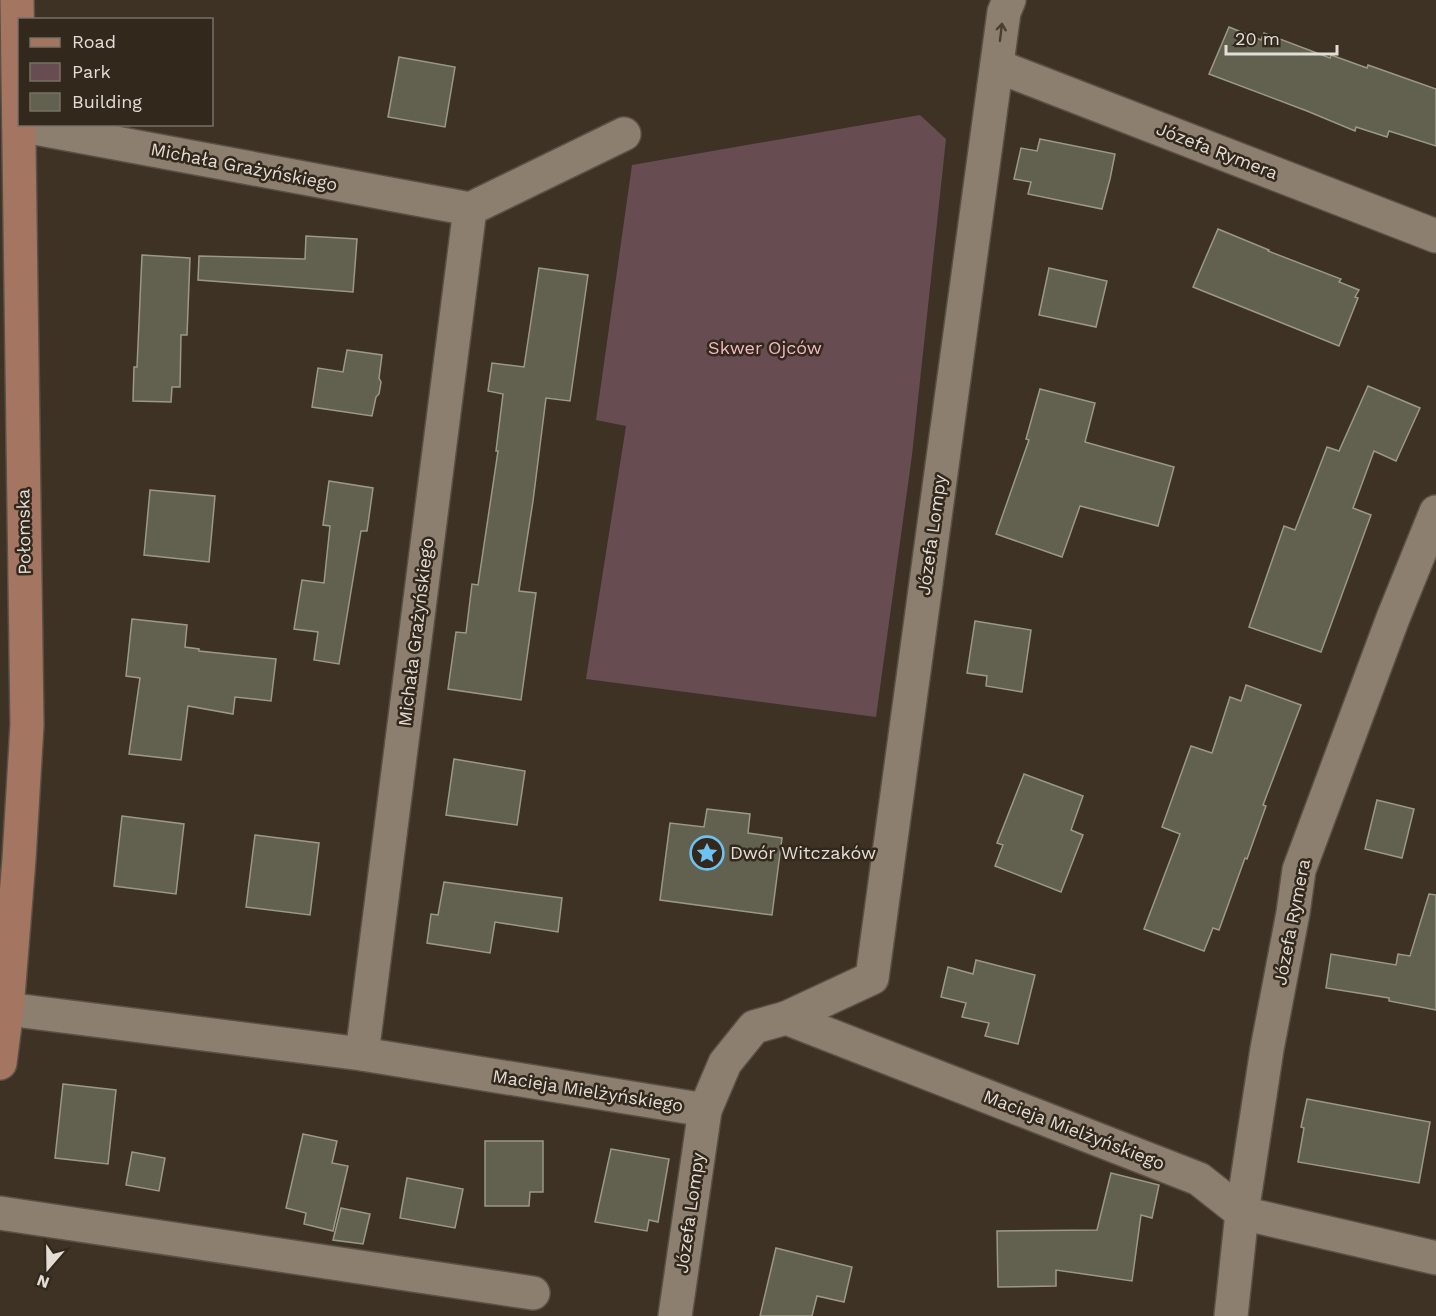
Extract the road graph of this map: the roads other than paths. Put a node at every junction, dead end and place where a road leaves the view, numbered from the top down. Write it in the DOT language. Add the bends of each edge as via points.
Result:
graph roads {
  1 [pos="17,0"];
  2 [pos="1009,0"];
  3 [pos="18,62"];
  4 [pos="997,66"];
  5 [pos="19,126"];
  6 [pos="24,126"];
  7 [pos="624,134"];
  8 [pos="470,209"];
  9 [pos="1436,236"];
  10 [pos="1436,512"];
  11 [pos="7,1010"];
  12 [pos="786,1018"];
  13 [pos="362,1054"];
  14 [pos="0,1063"];
  15 [pos="705,1110"];
  16 [pos="0,1213"];
  17 [pos="1242,1213"];
  18 [pos="1436,1258"];
  19 [pos="533,1293"];
  20 [pos="675,1316"];
  21 [pos="1231,1316"];
  1 -- 3 [label="street, Połomska"];
  4 -- 2 [label="street, Józefa Lompy, one-way"];
  4 -- 9 [label="street, Józefa Rymera"];
  4 -- 12 [label="street, Józefa Lompy" via="872,978"];
  5 -- 11 [label="street, Połomska" via="27,725"];
  6 -- 8 [label="street, Michała Grażyńskiego"];
  7 -- 8 [label="street"];
  8 -- 13 [label="street, Michała Grażyńskiego"];
  10 -- 17 [label="street, Józefa Rymera" via="1299,870"];
  11 -- 13 [label="street, Macieja Mielżyńskiego"];
  11 -- 14 [label="street, Połomska"];
  12 -- 15 [label="street, Macieja Mielżyńskiego" via="754,1027 725,1062"];
  12 -- 17 [label="street, Macieja Mielżyńskiego" via="1199,1179"];
  13 -- 15 [label="street, Macieja Mielżyńskiego"];
  15 -- 20 [label="street, Józefa Lompy"];
  16 -- 19 [label="street"];
  17 -- 18 [label="street, Macieja Mielżyńskiego"];
  17 -- 21 [label="street, Józefa Rymera"];
}
